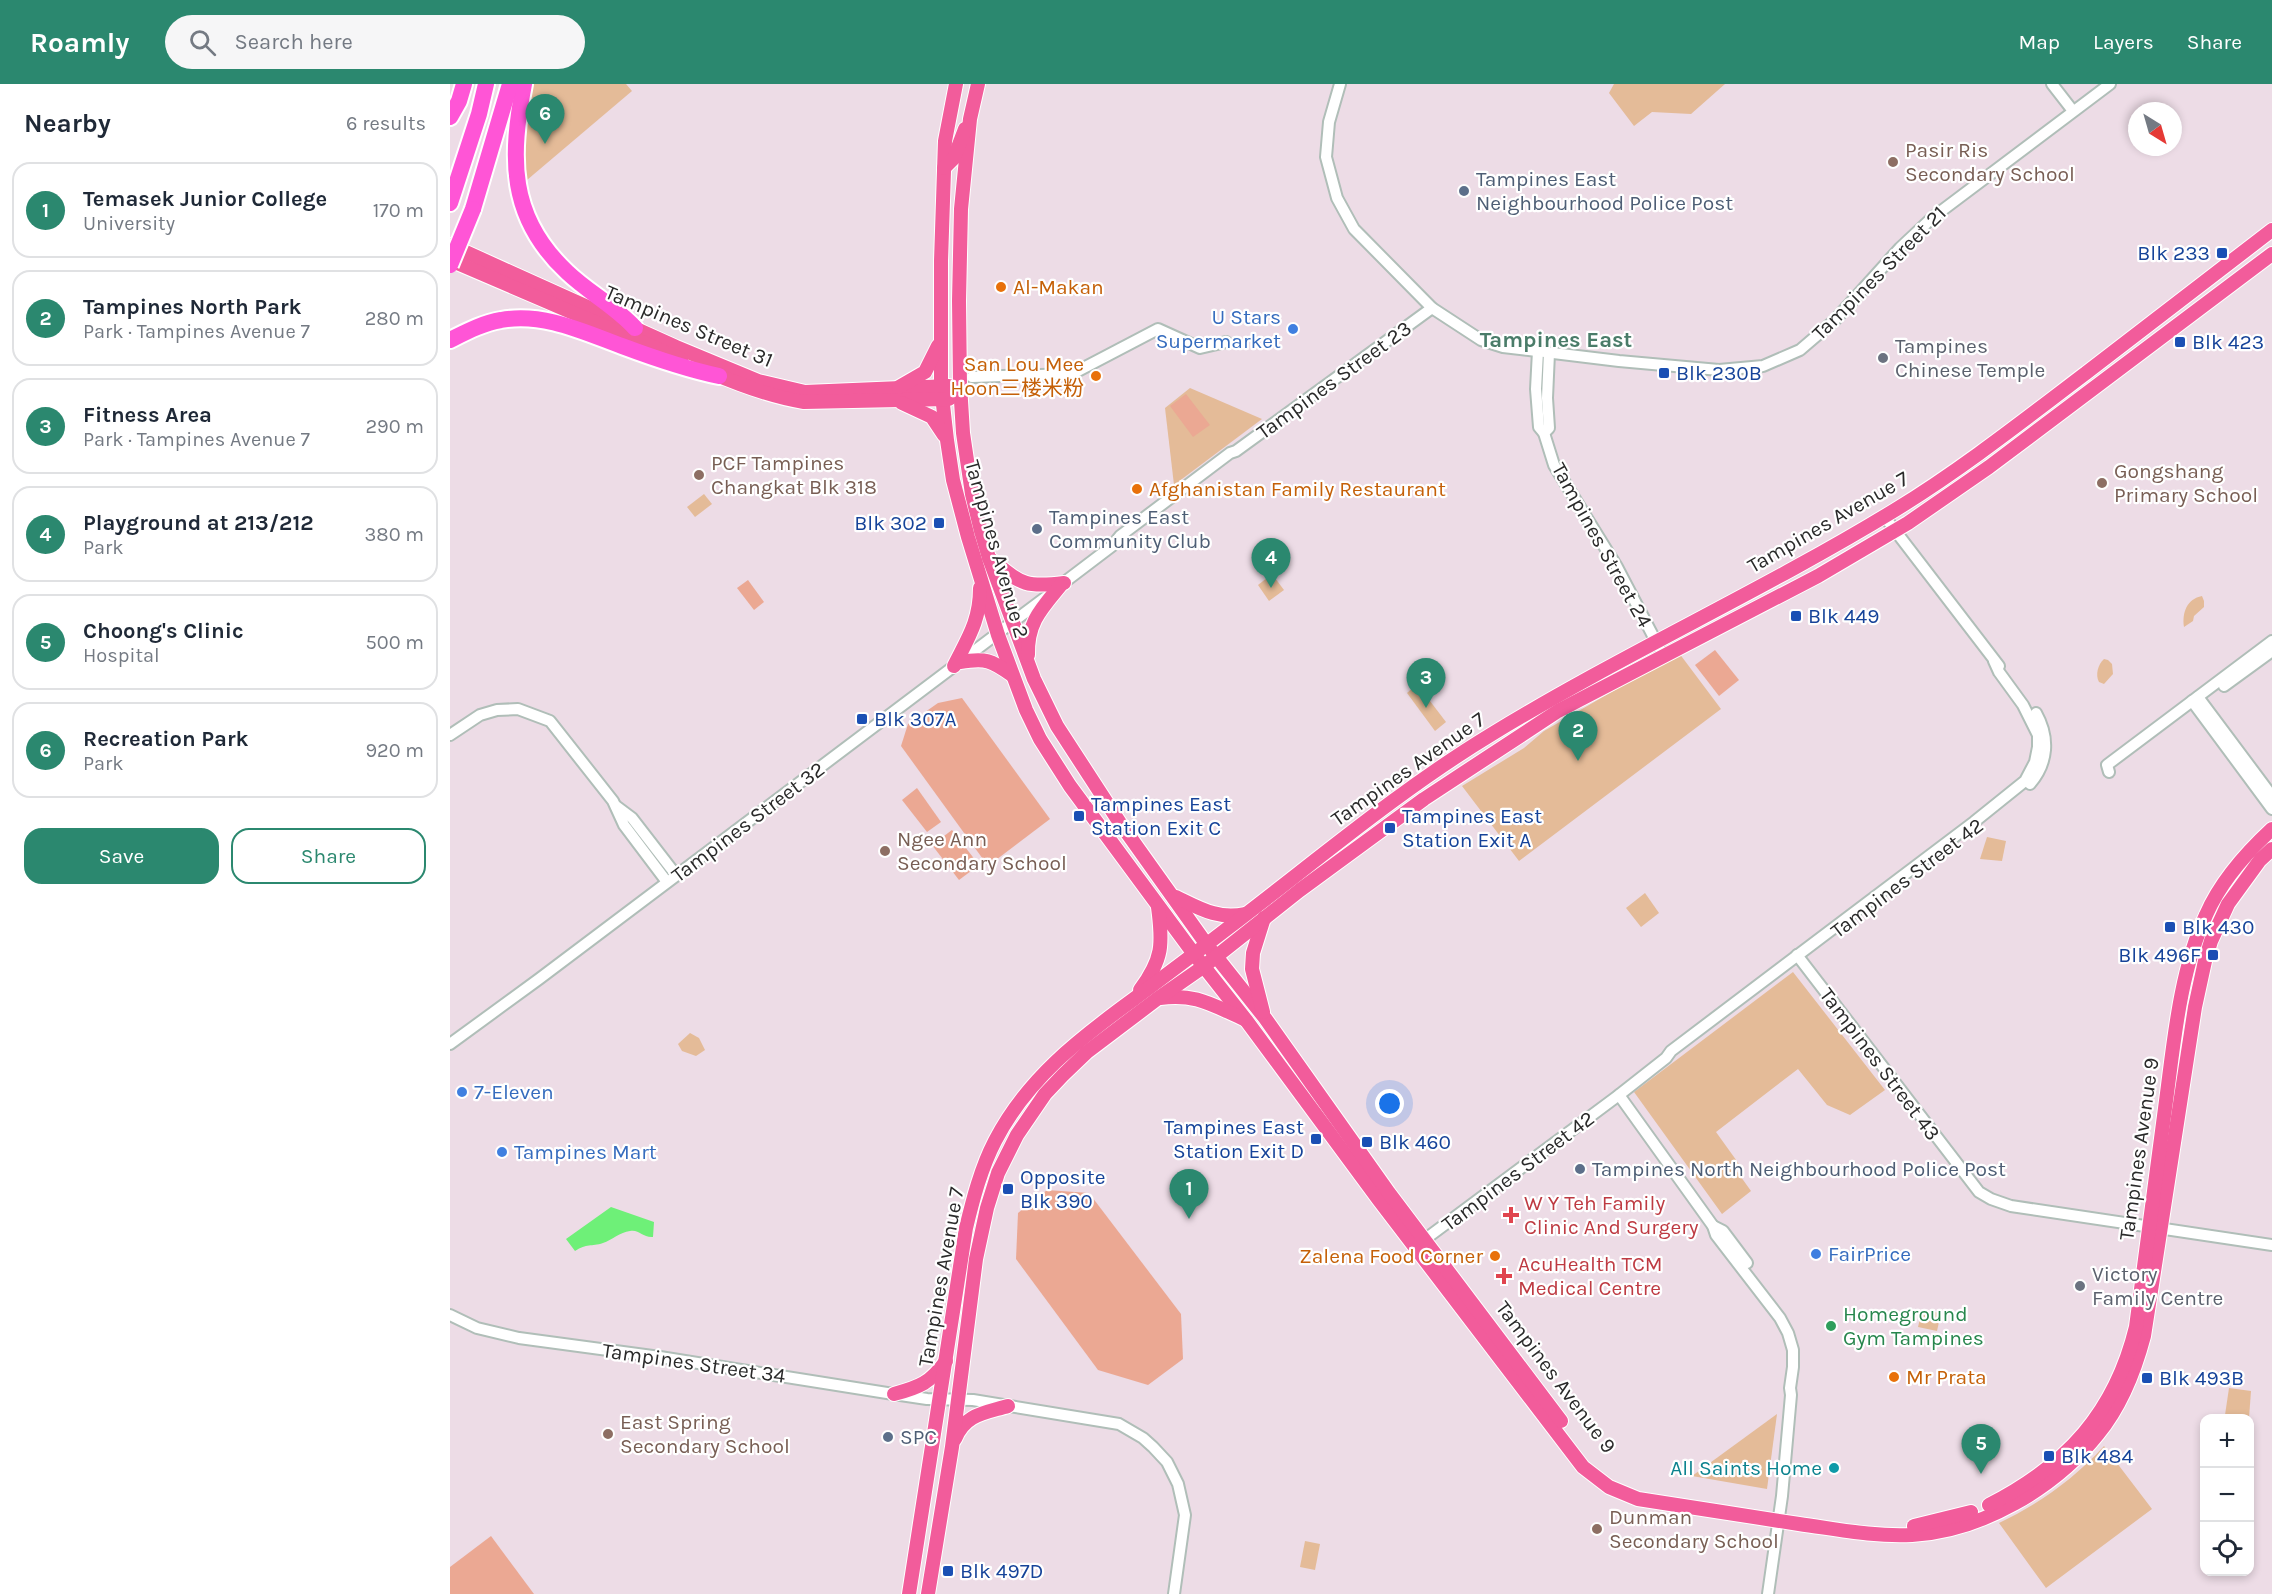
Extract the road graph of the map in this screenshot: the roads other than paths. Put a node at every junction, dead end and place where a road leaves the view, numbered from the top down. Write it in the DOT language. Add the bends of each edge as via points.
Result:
graph roads {
  1 [pos="464,84"];
  2 [pos="486,84"];
  3 [pos="510,84"];
  4 [pos="524,84"];
  5 [pos="956,84"];
  6 [pos="978,84"];
  7 [pos="1340,84"];
  8 [pos="2052,84"];
  9 [pos="2110,84"];
  10 [pos="2073,111"];
  11 [pos="450,117"];
  12 [pos="970,119"];
  13 [pos="944,168"];
  14 [pos="450,203"];
  15 [pos="2272,230"];
  16 [pos="450,244"];
  17 [pos="2272,254"];
  18 [pos="450,262"];
  19 [pos="1432,308"];
  20 [pos="635,328"];
  21 [pos="940,339"];
  22 [pos="450,340"];
  23 [pos="1226,342"];
  24 [pos="1543,352"];
  25 [pos="719,376"];
  26 [pos="972,377"];
  27 [pos="960,392"];
  28 [pos="942,393"];
  29 [pos="896,395"];
  30 [pos="947,440"];
  31 [pos="1884,516"];
  32 [pos="1894,531"];
  33 [pos="989,558"];
  34 [pos="980,577"];
  35 [pos="1062,584"];
  36 [pos="1013,623"];
  37 [pos="998,635"];
  38 [pos="2272,641"];
  39 [pos="1655,642"];
  40 [pos="2272,651"];
  41 [pos="1663,655"];
  42 [pos="1028,661"];
  43 [pos="957,664"];
  44 [pos="1012,675"];
  45 [pos="2197,702"];
  46 [pos="450,735"];
  47 [pos="2272,796"];
  48 [pos="2272,808"];
  49 [pos="2272,829"];
  50 [pos="2272,849"];
  51 [pos="672,879"];
  52 [pos="1174,896"];
  53 [pos="1157,904"];
  54 [pos="1248,913"];
  55 [pos="1264,918"];
  56 [pos="1207,945"];
  57 [pos="1194,954"];
  58 [pos="1216,957"];
  59 [pos="1798,957"];
  60 [pos="1203,967"];
  61 [pos="1157,999"];
  62 [pos="1131,1000"];
  63 [pos="1264,1018"];
  64 [pos="1246,1020"];
  65 [pos="484,1021"];
  66 [pos="450,1044"];
  67 [pos="450,1051"];
  68 [pos="1619,1095"];
  69 [pos="2155,1227"];
  70 [pos="1420,1243"];
  71 [pos="2272,1245"];
  72 [pos="450,1315"];
  73 [pos="947,1360"];
  74 [pos="894,1394"];
  75 [pos="941,1399"];
  76 [pos="957,1400"];
  77 [pos="1008,1406"];
  78 [pos="952,1447"];
  79 [pos="1779,1517"];
  80 [pos="909,1594"];
  81 [pos="928,1594"];
  82 [pos="1174,1594"];
  83 [pos="1768,1594"];
  1 -- 11 [label="highway"];
  2 -- 14 [label="highway"];
  3 -- 18 [label="highway, bridge" via="473,209"];
  4 -- 20 [label="highway" via="514,161 526,217 560,265"];
  5 -- 13 [label="main road, Tampines Avenue 2"];
  6 -- 12 [label="main road, Tampines Avenue 2"];
  7 -- 19 [label="street, Tampines Street 21" via="1329,122 1326,158 1336,198 1354,229"];
  8 -- 10 [label="street"];
  9 -- 10 [label="street, Tampines Street 21"];
  10 -- 24 [label="street, Tampines Street 21" via="1925,223 1827,328 1788,356 1763,366 1719,370"];
  12 -- 13 [label="main road" via="954,158"];
  12 -- 27 [label="main road, Tampines Avenue 2" via="962,209"];
  13 -- 21 [label="main road, Tampines Avenue 2"];
  15 -- 31 [label="main road, Tampines Avenue 7" via="2016,426"];
  16 -- 20 [label="main road, Tampines Street 31"];
  17 -- 32 [label="main road, Tampines Avenue 7" via="1989,467"];
  18 -- 25 [label="main road, Tampines Street 31"];
  19 -- 24 [label="street, Tampines Street 21" via="1481,340"];
  19 -- 35 [label="street, Tampines Street 23" via="1236,451 1233,458 1120,536"];
  20 -- 29 [label="main road, Tampines Street 31" via="758,381 817,392"];
  21 -- 28 [label="main road, Tampines Avenue 2"];
  21 -- 29 [label="main road" via="925,372"];
  22 -- 25 [label="highway" via="502,320 539,319"];
  23 -- 26 [label="street" via="1200,348 1158,329 1072,374"];
  24 -- 39 [label="street, Tampines Street 24" via="1549,428 1544,433 1554,465 1617,567"];
  25 -- 29 [label="main road, Tampines Street 31" via="804,402"];
  27 -- 28 [label="main road, Tampines Street 31"];
  27 -- 33 [label="main road, Tampines Avenue 2" via="968,471"];
  28 -- 29 [label="main road, Tampines Street 31"];
  28 -- 30 [label="main road, Tampines Avenue 2"];
  29 -- 30 [label="main road" via="932,417"];
  30 -- 34 [label="main road, Tampines Avenue 2" via="953,480"];
  31 -- 32 [label="street, Tampines Street 42"];
  31 -- 39 [label="main road, Tampines Avenue 7" via="1811,560"];
  32 -- 41 [label="main road, Tampines Avenue 7" via="1818,576"];
  32 -- 59 [label="street, Tampines Street 42" via="2028,701 2043,726 2046,748 2039,773 2025,789"];
  33 -- 35 [label="main road" via="1031,586"];
  33 -- 36 [label="main road, Tampines Avenue 2"];
  34 -- 37 [label="main road, Tampines Avenue 2"];
  34 -- 43 [label="main road" via="974,628"];
  35 -- 36 [label="street, Tampines Street 23"];
  35 -- 42 [label="main road" via="1031,626"];
  36 -- 37 [label="street, Tampines Street 32"];
  36 -- 42 [label="main road, Tampines Avenue 2"];
  37 -- 43 [label="street, Tampines Street 32"];
  37 -- 44 [label="main road, Tampines Avenue 2"];
  38 -- 45 [label="street"];
  39 -- 41 [label="street, Tampines Street 24"];
  39 -- 54 [label="main road, Tampines Avenue 7" via="1476,744 1367,820"];
  40 -- 45 [label="street"];
  41 -- 55 [label="main road, Tampines Avenue 7" via="1558,711 1424,799"];
  42 -- 52 [label="main road, Tampines Avenue 2" via="1057,726 1120,823"];
  43 -- 44 [label="main road" via="980,659"];
  43 -- 51 [label="street, Tampines Street 32"];
  44 -- 53 [label="main road, Tampines Avenue 2" via="1040,739"];
  45 -- 45 [label="street" via="2109,772 2107,765"];
  45 -- 47 [label="street"];
  45 -- 48 [label="street"];
  46 -- 51 [label="street" via="480,715 497,710 518,709 555,726 616,806 622,821"];
  49 -- 69 [label="main road, Tampines Avenue 9" via="2229,878 2206,914 2197,937 2180,1004"];
  50 -- 69 [label="main road, Tampines Avenue 9" via="2228,904 2211,941 2195,1007"];
  51 -- 65 [label="street, Tampines Street 32"];
  52 -- 54 [label="main road" via="1227,917"];
  52 -- 56 [label="main road, Tampines Avenue 2"];
  53 -- 57 [label="main road, Tampines Avenue 2"];
  53 -- 62 [label="main road" via="1161,944 1157,963"];
  54 -- 56 [label="main road, Tampines Avenue 7"];
  55 -- 58 [label="main road, Tampines Avenue 7"];
  55 -- 63 [label="main road" via="1252,969"];
  56 -- 57 [label="main road, Tampines Avenue 7"];
  56 -- 58 [label="main road, Tampines Avenue 2"];
  57 -- 60 [label="main road, Tampines Avenue 2"];
  57 -- 62 [label="main road, Tampines Avenue 7"];
  58 -- 60 [label="main road, Tampines Avenue 7"];
  58 -- 63 [label="main road, Tampines Avenue 9"];
  59 -- 68 [label="street, Tampines Street 42"];
  59 -- 69 [label="street, Tampines Street 43" via="1979,1192 2012,1206"];
  60 -- 61 [label="main road, Tampines Avenue 7"];
  60 -- 64 [label="main road, Tampines Avenue 9"];
  61 -- 64 [label="main road" via="1194,998"];
  61 -- 76 [label="main road, Tampines Avenue 7" via="1063,1075 1028,1117 1008,1151 982,1228"];
  62 -- 73 [label="main road, Tampines Avenue 7" via="1082,1037 1034,1082 995,1140 966,1228"];
  63 -- 70 [label="main road, Tampines Avenue 9"];
  64 -- 70 [label="main road, Tampines Avenue 9"];
  65 -- 66 [label="street, Tampines Street 32"];
  65 -- 67 [label="street, Tampines Street 32"];
  68 -- 70 [label="street, Tampines Street 42"];
  68 -- 79 [label="street" via="1795,1332 1800,1367 1791,1395"];
  69 -- 71 [label="street, Tampines Street 43"];
  69 -- 79 [label="main road, Tampines Avenue 9" via="2144,1336 2128,1383 2100,1432 2046,1483 1987,1516 1928,1533 1870,1534"];
  70 -- 79 [label="main road, Tampines Avenue 9" via="1593,1464 1608,1476 1644,1492"];
  72 -- 74 [label="street, Tampines Street 34" via="477,1328 519,1338"];
  73 -- 74 [label="main road" via="932,1380"];
  73 -- 75 [label="main road, Tampines Avenue 7"];
  74 -- 75 [label="street, Tampines Street 34"];
  75 -- 76 [label="street, Tampines Street 34"];
  75 -- 80 [label="main road, Tampines Avenue 7"];
  76 -- 77 [label="street, Tampines Street 34"];
  76 -- 78 [label="main road, Tampines Avenue 7"];
  77 -- 78 [label="main road" via="975,1415 958,1431"];
  77 -- 82 [label="street, Tampines Street 34" via="1119,1424 1143,1438 1162,1456 1178,1484 1185,1515"];
  78 -- 81 [label="main road, Tampines Avenue 7"];
  79 -- 83 [label="street"];
}
